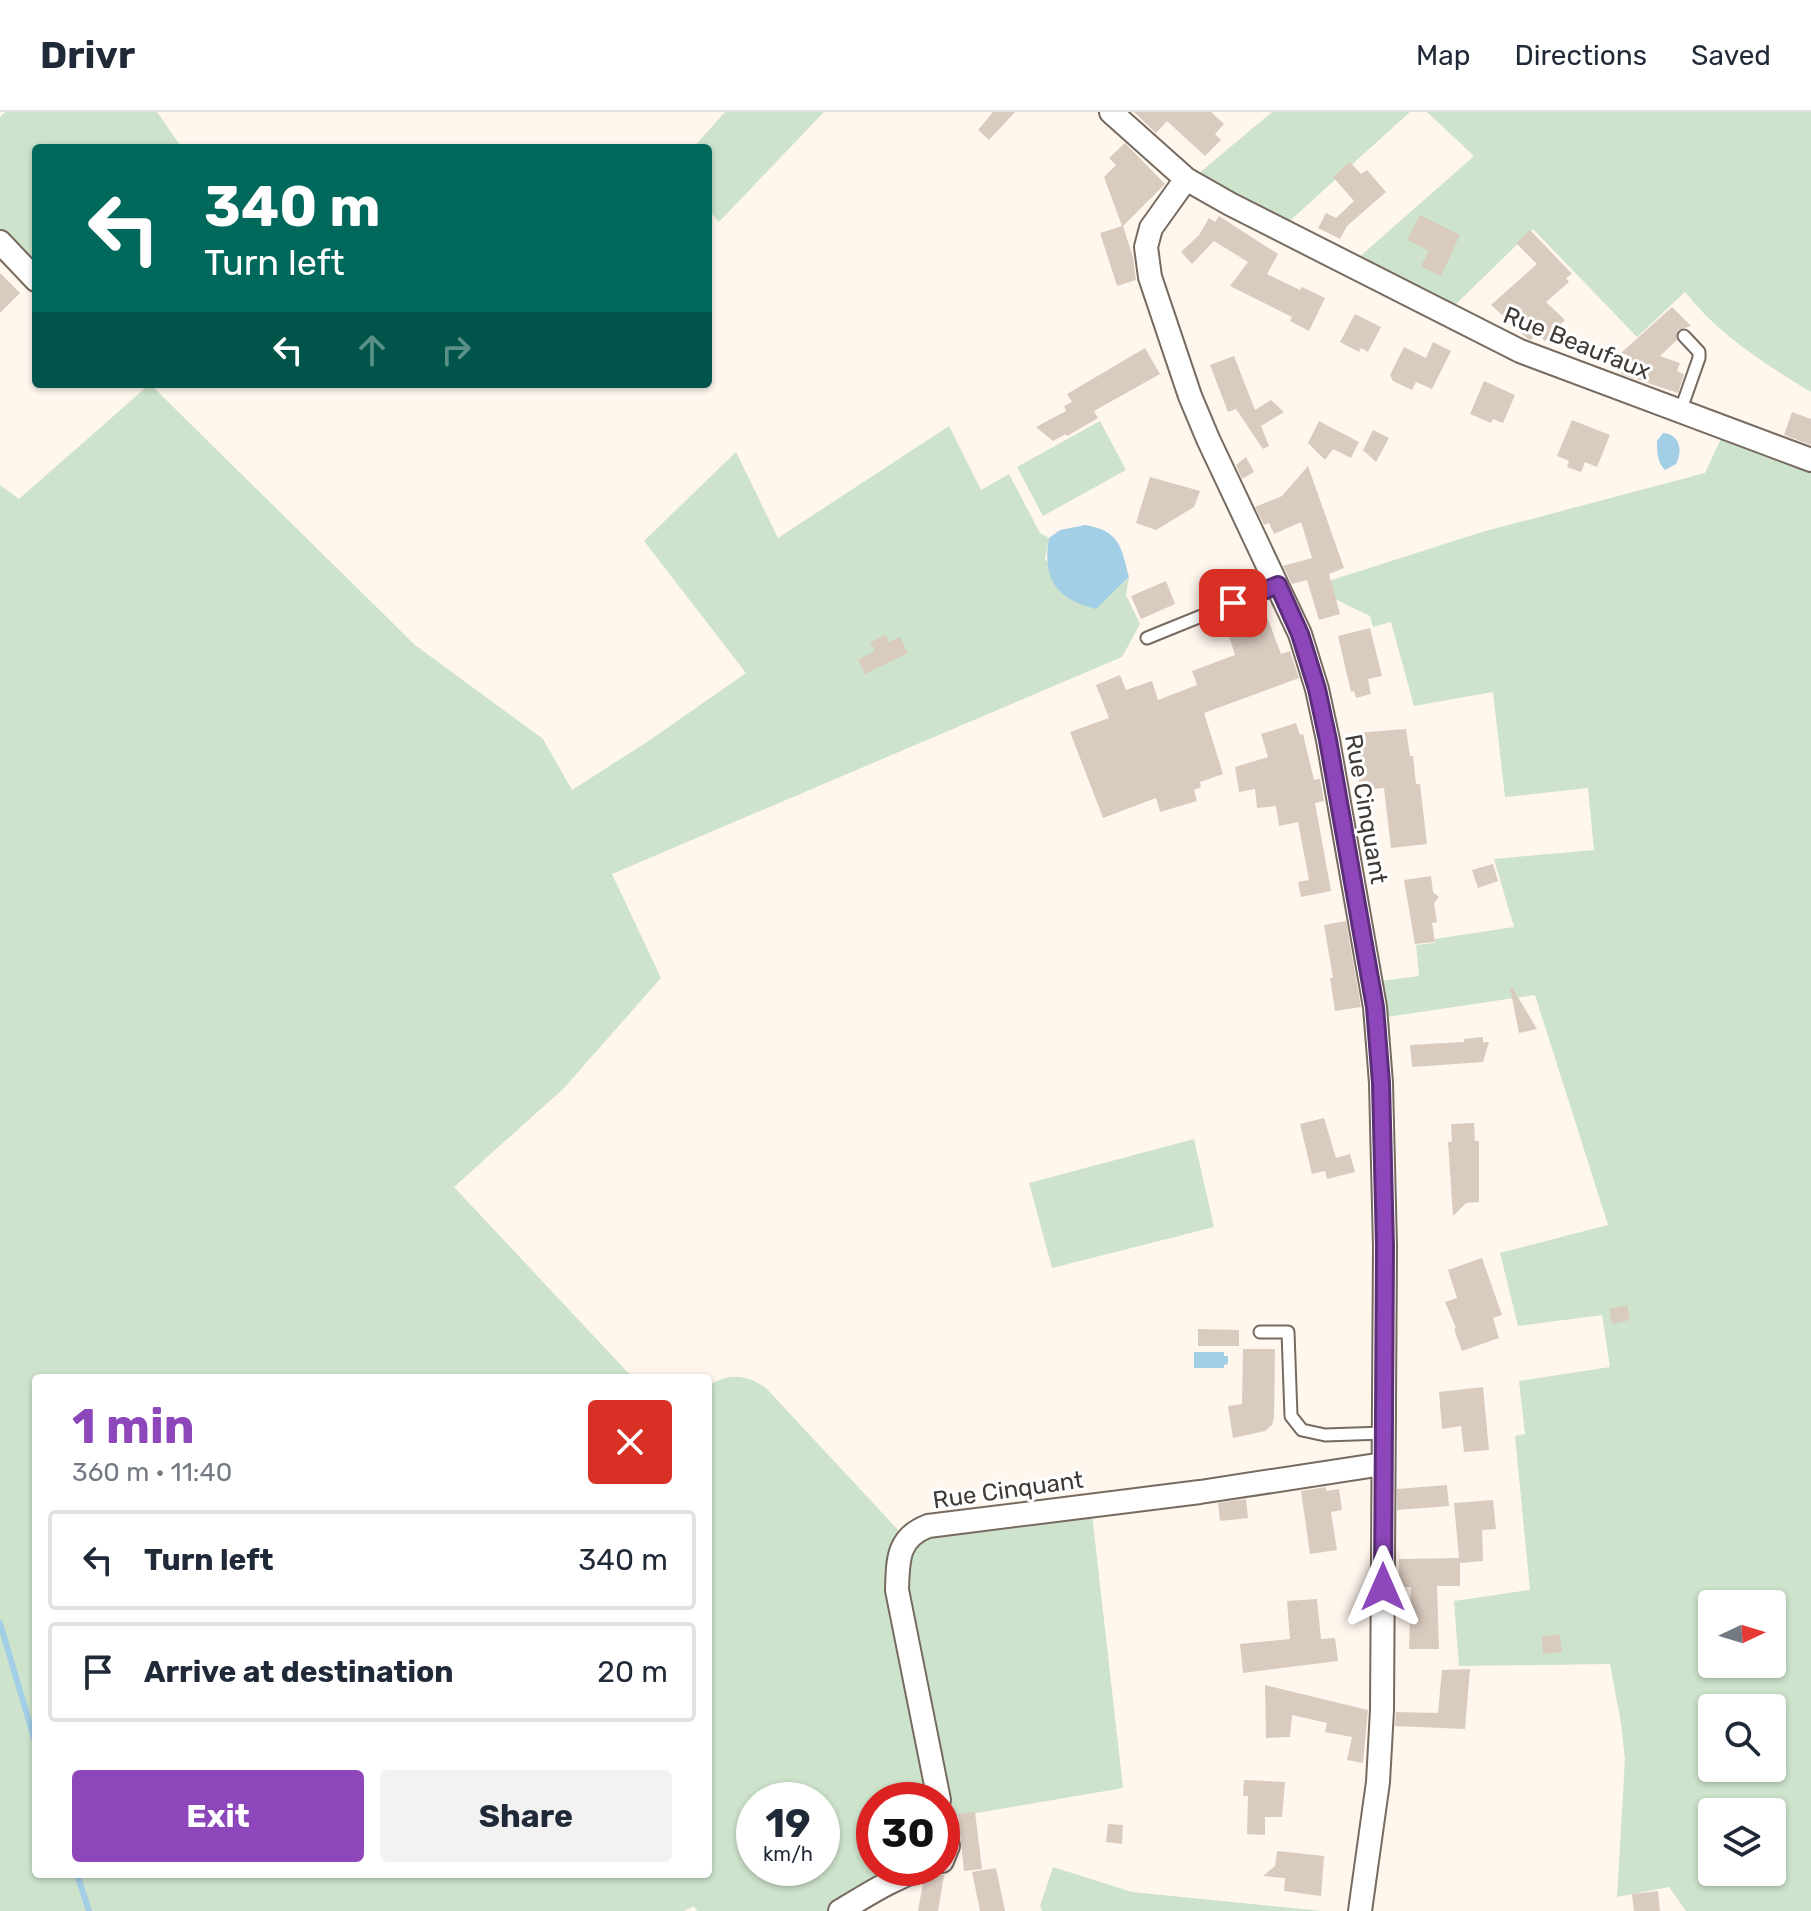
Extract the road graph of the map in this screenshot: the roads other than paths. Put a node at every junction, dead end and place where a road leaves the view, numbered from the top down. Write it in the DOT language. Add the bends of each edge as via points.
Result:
graph roads {
  1 [pos="1111,112"];
  2 [pos="1186,179"];
  3 [pos="0,242"];
  4 [pos="32,276"];
  5 [pos="1684,336"];
  6 [pos="1680,412"];
  7 [pos="1811,460"];
  8 [pos="1278,585"];
  9 [pos="1147,638"];
  10 [pos="1260,1332"];
  11 [pos="1384,1433"];
  12 [pos="1383,1464"];
  13 [pos="935,1782"];
  14 [pos="878,1886"];
  15 [pos="840,1911"];
  16 [pos="1360,1911"];
  1 -- 2 [label="street"];
  2 -- 6 [label="street, Rue Beaufaux" via="1520,351"];
  2 -- 8 [label="street, Rue Cinquant" via="1151,228 1146,247 1150,277 1190,396"];
  3 -- 4 [label="street"];
  5 -- 6 [label="lane" via="1699,358"];
  6 -- 7 [label="street, Rue Beaufaux"];
  8 -- 9 [label="lane"];
  8 -- 11 [label="street, Rue Cinquant" via="1300,634 1320,702 1375,1007 1385,1247"];
  10 -- 11 [label="lane" via="1288,1332 1291,1416 1302,1430 1325,1435"];
  11 -- 12 [label="street, Rue Cinquant"];
  12 -- 13 [label="street, Rue Cinquant" via="913,1532 897,1566 897,1590"];
  12 -- 16 [label="street, Rue Cinquant" via="1382,1710"];
  14 -- 15 [label="street"];
}
